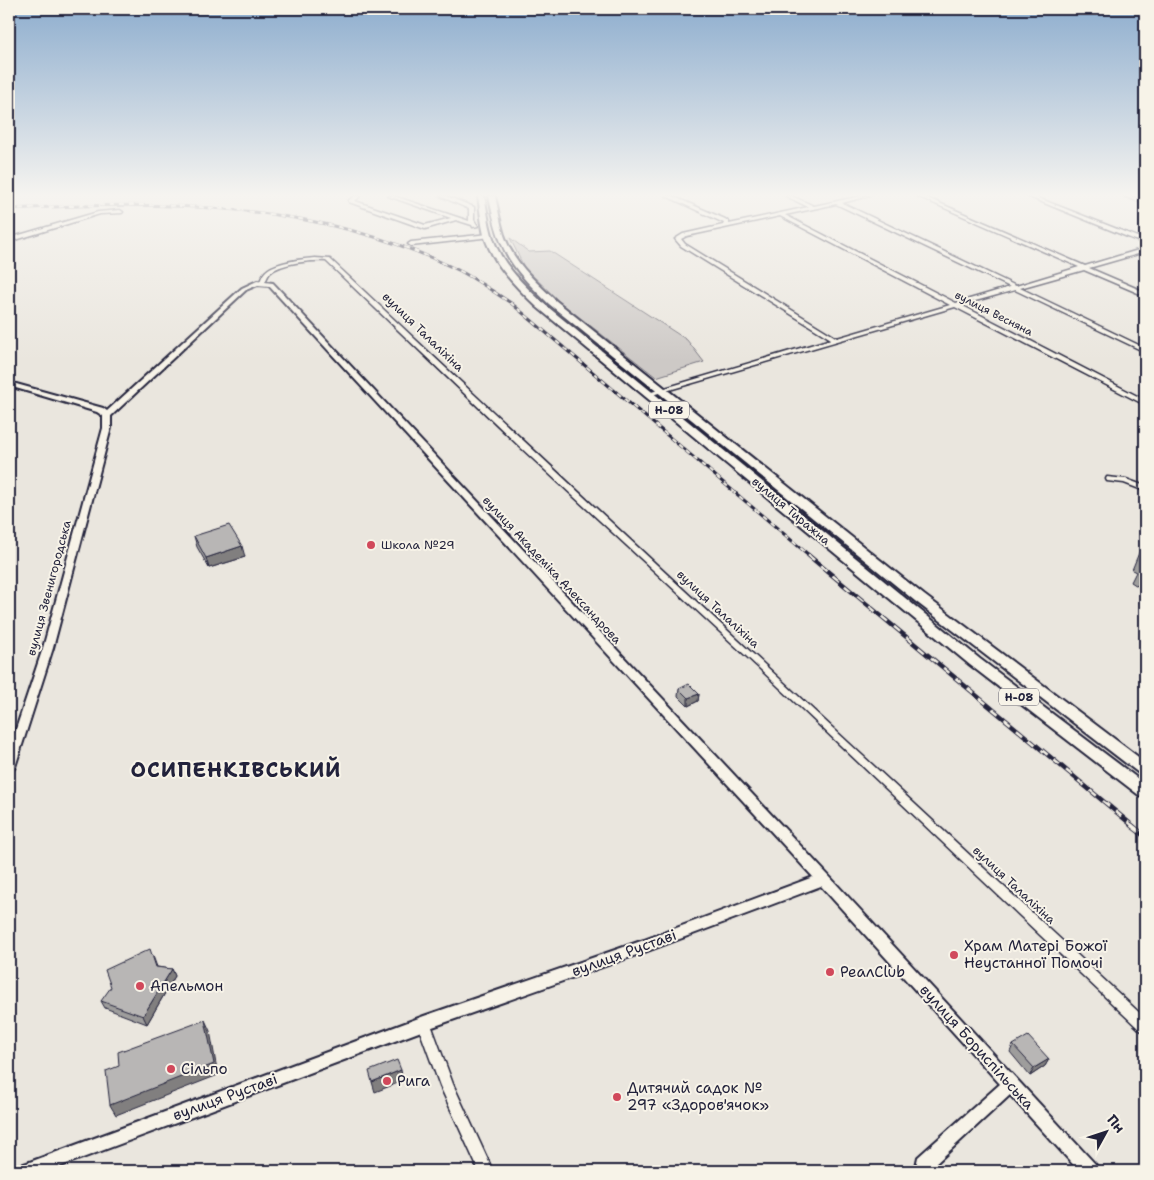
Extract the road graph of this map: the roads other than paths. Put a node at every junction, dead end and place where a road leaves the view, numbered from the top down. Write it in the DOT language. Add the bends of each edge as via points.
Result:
graph roads {
  1 [pos="495,251"];
  2 [pos="509,251"];
  3 [pos="691,251"];
  4 [pos="851,251"];
  5 [pos="937,251"];
  6 [pos="1047,251"];
  7 [pos="1141,251"];
  8 [pos="1084,267"];
  9 [pos="262,282"];
  10 [pos="1014,288"];
  11 [pos="1145,294"];
  12 [pos="956,305"];
  13 [pos="836,339"];
  14 [pos="1145,350"];
  15 [pos="9,384"];
  16 [pos="662,390"];
  17 [pos="650,394"];
  18 [pos="1145,403"];
  19 [pos="107,415"];
  20 [pos="1110,479"];
  21 [pos="1145,489"];
  22 [pos="9,767"];
  23 [pos="1145,770"];
  24 [pos="1145,792"];
  25 [pos="823,879"];
  26 [pos="424,1023"];
  27 [pos="1145,1026"];
  28 [pos="1011,1084"];
  29 [pos="27,1171"];
  30 [pos="486,1171"];
  31 [pos="923,1171"];
  32 [pos="1090,1171"];
  1 -- 17 [label="main road, вулиця Тиражна / Н-08" via="521,287"];
  2 -- 16 [label="main road, вулиця Тиражна / Н-08" via="518,267 552,302"];
  3 -- 13 [label="street"];
  4 -- 12 [label="street, вулиця Весняна"];
  5 -- 10 [label="street"];
  6 -- 8 [label="street"];
  7 -- 8 [label="street"];
  8 -- 10 [label="street"];
  8 -- 11 [label="street"];
  9 -- 19 [label="street" via="244,289"];
  9 -- 25 [label="street, вулиця Академіка Александрова" via="277,288"];
  9 -- 27 [label="street, вулиця Талаліхіна" via="267,273 276,268 318,259 328,260"];
  10 -- 12 [label="street"];
  10 -- 14 [label="street"];
  12 -- 13 [label="street"];
  12 -- 18 [label="street, вулиця Весняна"];
  13 -- 16 [label="street"];
  15 -- 19 [label="street" via="100,410"];
  16 -- 17 [label="street"];
  16 -- 23 [label="main road, вулиця Тиражна / Н-08" via="911,592"];
  17 -- 24 [label="main road, вулиця Тиражна / Н-08" via="974,662"];
  19 -- 22 [label="street, вулиця Звенигородська" via="107,428 48,648"];
  20 -- 21 [label="street"];
  25 -- 26 [label="street, вулиця Руставі" via="645,946"];
  25 -- 28 [label="street, вулиця Бориспільська"];
  26 -- 29 [label="street, вулиця Руставі"];
  26 -- 30 [label="street" via="447,1086"];
  28 -- 31 [label="street" via="924,1163"];
  28 -- 32 [label="street, вулиця Бориспільська"];
}
